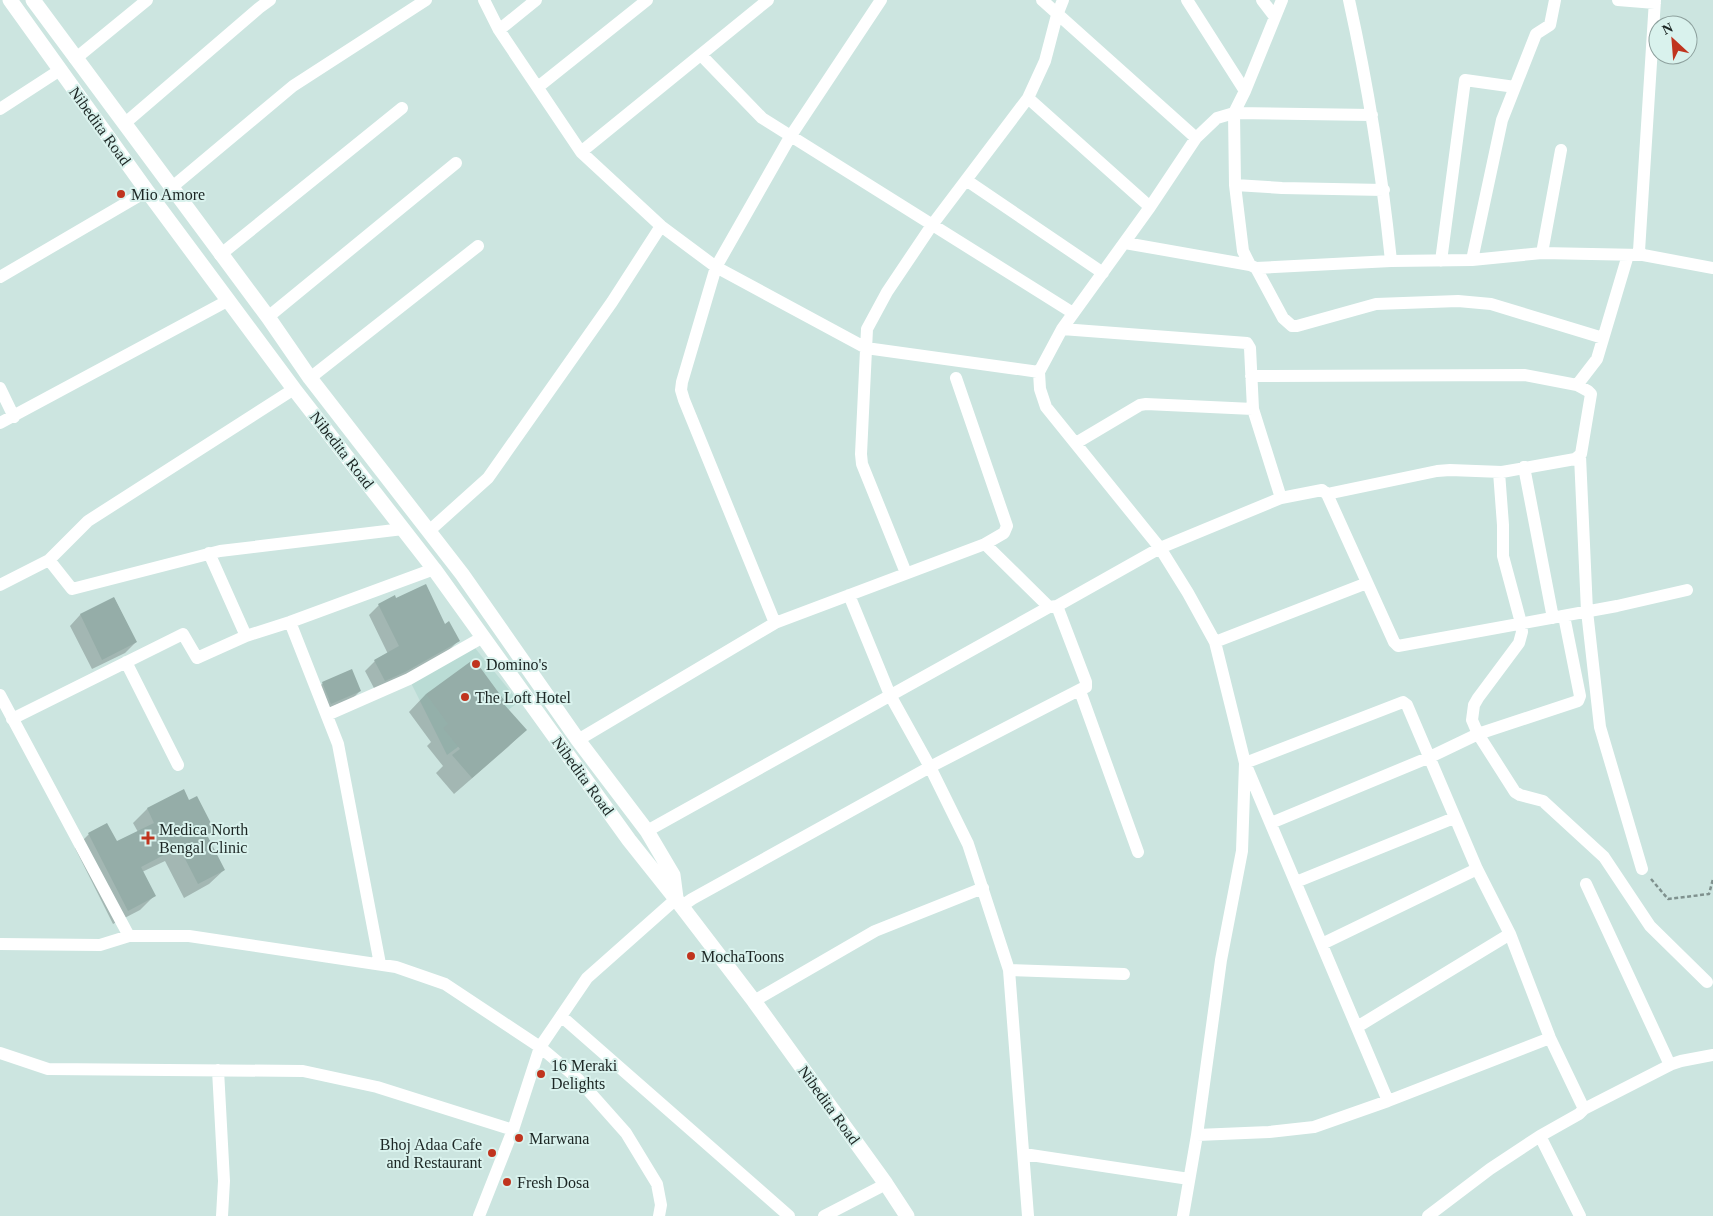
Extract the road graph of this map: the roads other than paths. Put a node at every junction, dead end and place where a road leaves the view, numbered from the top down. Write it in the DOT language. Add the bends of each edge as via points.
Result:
graph roads {
  1 [pos="10,0"];
  2 [pos="33,0"];
  3 [pos="146,0"];
  4 [pos="270,0"];
  5 [pos="426,0"];
  6 [pos="484,0"];
  7 [pos="536,0"];
  8 [pos="647,0"];
  9 [pos="768,0"];
  10 [pos="881,0"];
  11 [pos="1042,0"];
  12 [pos="1063,0"];
  13 [pos="1186,0"];
  14 [pos="1262,0"];
  15 [pos="1282,0"];
  16 [pos="1349,0"];
  17 [pos="1555,0"];
  18 [pos="1618,0"];
  19 [pos="1655,2"];
  20 [pos="1057,15"];
  21 [pos="1275,17"];
  22 [pos="499,30"];
  23 [pos="701,55"];
  24 [pos="75,59"];
  25 [pos="60,70"];
  26 [pos="538,87"];
  27 [pos="1515,87"];
  28 [pos="1245,90"];
  29 [pos="1028,98"];
  30 [pos="0,108"];
  31 [pos="402,108"];
  32 [pos="1234,112"];
  33 [pos="1372,115"];
  34 [pos="124,124"];
  35 [pos="108,136"];
  36 [pos="790,137"];
  37 [pos="1196,138"];
  38 [pos="1561,150"];
  39 [pos="581,152"];
  40 [pos="456,163"];
  41 [pos="966,180"];
  42 [pos="1235,185"];
  43 [pos="171,188"];
  44 [pos="1384,190"];
  45 [pos="147,191"];
  46 [pos="1150,207"];
  47 [pos="932,225"];
  48 [pos="661,226"];
  49 [pos="1125,243"];
  50 [pos="478,246"];
  51 [pos="1542,253"];
  52 [pos="220,254"];
  53 [pos="1635,255"];
  54 [pos="1391,260"];
  55 [pos="1472,260"];
  56 [pos="1441,261"];
  57 [pos="716,267"];
  58 [pos="1253,267"];
  59 [pos="1713,268"];
  60 [pos="1103,273"];
  61 [pos="0,277"];
  62 [pos="229,300"];
  63 [pos="1073,313"];
  64 [pos="268,317"];
  65 [pos="1062,329"];
  66 [pos="1604,338"];
  67 [pos="866,348"];
  68 [pos="1039,372"];
  69 [pos="1252,376"];
  70 [pos="310,378"];
  71 [pos="956,378"];
  72 [pos="1577,384"];
  73 [pos="0,388"];
  74 [pos="294,389"];
  75 [pos="1253,409"];
  76 [pos="14,416"];
  77 [pos="0,423"];
  78 [pos="1076,443"];
  79 [pos="1580,456"];
  80 [pos="1524,467"];
  81 [pos="1499,472"];
  82 [pos="1327,494"];
  83 [pos="1281,498"];
  84 [pos="404,529"];
  85 [pos="429,531"];
  86 [pos="985,544"];
  87 [pos="1160,548"];
  88 [pos="209,553"];
  89 [pos="49,560"];
  90 [pos="434,569"];
  91 [pos="906,573"];
  92 [pos="1367,583"];
  93 [pos="0,585"];
  94 [pos="1687,590"];
  95 [pos="849,595"];
  96 [pos="1053,606"];
  97 [pos="1588,611"];
  98 [pos="1558,617"];
  99 [pos="290,622"];
  100 [pos="775,623"];
  101 [pos="1522,623"];
  102 [pos="246,636"];
  103 [pos="483,637"];
  104 [pos="1215,642"];
  105 [pos="126,662"];
  106 [pos="1080,691"];
  107 [pos="0,695"];
  108 [pos="890,695"];
  109 [pos="327,715"];
  110 [pos="12,719"];
  111 [pos="1478,734"];
  112 [pos="578,740"];
  113 [pos="1430,757"];
  114 [pos="1245,763"];
  115 [pos="178,765"];
  116 [pos="930,767"];
  117 [pos="1454,818"];
  118 [pos="1272,823"];
  119 [pos="647,831"];
  120 [pos="1138,852"];
  121 [pos="1477,869"];
  122 [pos="1642,869"];
  123 [pos="1296,882"];
  124 [pos="1586,884"];
  125 [pos="983,888"];
  126 [pos="679,903"];
  127 [pos="1510,934"];
  128 [pos="129,936"];
  129 [pos="0,944"];
  130 [pos="1322,944"];
  131 [pos="380,964"];
  132 [pos="1008,970"];
  133 [pos="1124,974"];
  134 [pos="1707,982"];
  135 [pos="754,1001"];
  136 [pos="561,1016"];
  137 [pos="1357,1027"];
  138 [pos="1550,1038"];
  139 [pos="540,1047"];
  140 [pos="0,1053"];
  141 [pos="1713,1055"];
  142 [pos="1670,1065"];
  143 [pos="218,1070"];
  144 [pos="1388,1101"];
  145 [pos="1584,1109"];
  146 [pos="513,1130"];
  147 [pos="1197,1135"];
  148 [pos="1540,1136"];
  149 [pos="1024,1154"];
  150 [pos="1189,1179"];
  151 [pos="886,1184"];
  152 [pos="222,1216"];
  153 [pos="479,1216"];
  154 [pos="659,1216"];
  155 [pos="789,1216"];
  156 [pos="824,1216"];
  157 [pos="907,1216"];
  158 [pos="1028,1216"];
  159 [pos="1183,1216"];
  160 [pos="1428,1216"];
  161 [pos="1580,1216"];
  1 -- 25 [label="street, Nibedita Road"];
  2 -- 24 [label="street, Nibedita Road"];
  3 -- 24 [label="street"];
  4 -- 34 [label="street"];
  5 -- 43 [label="street" via="294,86"];
  6 -- 22 [label="street"];
  7 -- 22 [label="street"];
  8 -- 26 [label="street"];
  9 -- 23 [label="street"];
  10 -- 36 [label="street"];
  11 -- 20 [label="street"];
  12 -- 20 [label="street"];
  13 -- 28 [label="street"];
  14 -- 21 [label="street"];
  15 -- 21 [label="street"];
  16 -- 33 [label="street"];
  17 -- 27 [label="street" via="1550,25 1536,34"];
  18 -- 19 [label="street"];
  19 -- 53 [label="street" via="1639,252"];
  20 -- 29 [label="street" via="1046,61"];
  20 -- 37 [label="street"];
  21 -- 28 [label="street"];
  22 -- 26 [label="street"];
  23 -- 36 [label="street" via="751,108"];
  23 -- 39 [label="street"];
  24 -- 25 [label="street"];
  24 -- 34 [label="street, Nibedita Road"];
  25 -- 30 [label="street"];
  25 -- 35 [label="street, Nibedita Road"];
  26 -- 39 [label="street"];
  27 -- 55 [label="street" via="1502,120"];
  27 -- 56 [label="street" via="1465,80"];
  28 -- 32 [label="street"];
  29 -- 41 [label="street"];
  29 -- 46 [label="street"];
  31 -- 52 [label="street"];
  32 -- 33 [label="street"];
  32 -- 37 [label="street" via="1217,118"];
  32 -- 42 [label="street"];
  33 -- 44 [label="street"];
  34 -- 35 [label="street"];
  34 -- 43 [label="street, Nibedita Road"];
  35 -- 45 [label="street, Nibedita Road"];
  36 -- 47 [label="street"];
  36 -- 57 [label="street"];
  37 -- 46 [label="street"];
  38 -- 51 [label="street"];
  39 -- 48 [label="street"];
  40 -- 64 [label="street"];
  41 -- 47 [label="street"];
  41 -- 60 [label="street"];
  42 -- 44 [label="street"];
  42 -- 58 [label="street" via="1243,251"];
  43 -- 52 [label="street, Nibedita Road"];
  44 -- 54 [label="street"];
  45 -- 61 [label="street"];
  45 -- 62 [label="street, Nibedita Road"];
  46 -- 49 [label="street"];
  47 -- 63 [label="street"];
  47 -- 67 [label="street" via="887,292 867,329"];
  48 -- 57 [label="street"];
  48 -- 85 [label="street" via="612,302 488,478"];
  49 -- 58 [label="street"];
  49 -- 60 [label="street"];
  50 -- 70 [label="street"];
  51 -- 53 [label="street"];
  51 -- 55 [label="street"];
  52 -- 64 [label="street, Nibedita Road"];
  53 -- 59 [label="street"];
  53 -- 66 [label="street"];
  54 -- 56 [label="street"];
  54 -- 58 [label="street"];
  55 -- 56 [label="street"];
  57 -- 67 [label="street"];
  57 -- 100 [label="street" via="681,390"];
  58 -- 66 [label="street" via="1283,318 1292,326 1376,304 1458,301 1491,304"];
  60 -- 63 [label="street"];
  62 -- 74 [label="street, Nibedita Road"];
  62 -- 76 [label="street"];
  63 -- 65 [label="street"];
  64 -- 70 [label="street, Nibedita Road"];
  65 -- 68 [label="street"];
  65 -- 69 [label="street" via="1248,343"];
  66 -- 72 [label="street" via="1597,359"];
  67 -- 68 [label="street"];
  67 -- 91 [label="street" via="862,464"];
  68 -- 78 [label="street" via="1046,407"];
  69 -- 72 [label="street" via="1524,375"];
  69 -- 75 [label="street"];
  70 -- 74 [label="street"];
  70 -- 85 [label="street, Nibedita Road"];
  71 -- 86 [label="street" via="1007,526 1004,533"];
  72 -- 79 [label="street" via="1591,396"];
  73 -- 76 [label="street"];
  74 -- 84 [label="street, Nibedita Road"];
  74 -- 89 [label="street" via="88,521"];
  75 -- 78 [label="street" via="1140,405"];
  75 -- 83 [label="street"];
  76 -- 77 [label="street"];
  78 -- 87 [label="street"];
  79 -- 80 [label="street"];
  79 -- 97 [label="street"];
  80 -- 81 [label="street"];
  80 -- 98 [label="street"];
  81 -- 82 [label="street" via="1437,471"];
  81 -- 101 [label="street" via="1503,556"];
  82 -- 83 [label="street" via="1319,490"];
  82 -- 92 [label="street"];
  83 -- 87 [label="street"];
  84 -- 88 [label="street"];
  84 -- 90 [label="street, Nibedita Road"];
  85 -- 112 [label="street, Nibedita Road"];
  86 -- 91 [label="street"];
  86 -- 96 [label="street"];
  87 -- 96 [label="street"];
  87 -- 104 [label="street"];
  88 -- 89 [label="street" via="72,589"];
  88 -- 102 [label="street"];
  89 -- 93 [label="street"];
  90 -- 99 [label="street"];
  90 -- 103 [label="street, Nibedita Road"];
  91 -- 95 [label="street"];
  92 -- 101 [label="street" via="1398,646"];
  92 -- 104 [label="street"];
  94 -- 97 [label="street"];
  95 -- 100 [label="street"];
  95 -- 108 [label="street"];
  96 -- 106 [label="street" via="1086,682 1086,687"];
  96 -- 108 [label="street"];
  97 -- 98 [label="street"];
  97 -- 122 [label="street" via="1600,726"];
  98 -- 101 [label="street"];
  98 -- 111 [label="street" via="1579,699"];
  99 -- 102 [label="street"];
  99 -- 109 [label="street"];
  100 -- 112 [label="street"];
  101 -- 111 [label="street" via="1519,644 1474,705 1472,720"];
  102 -- 105 [label="street" via="197,658 183,634"];
  103 -- 109 [label="street" via="409,679"];
  103 -- 126 [label="street, Nibedita Road" via="629,840"];
  104 -- 114 [label="street"];
  105 -- 110 [label="street"];
  105 -- 115 [label="street"];
  106 -- 116 [label="street"];
  106 -- 120 [label="street"];
  107 -- 110 [label="street"];
  108 -- 116 [label="street"];
  108 -- 119 [label="street"];
  109 -- 131 [label="street" via="340,752"];
  110 -- 128 [label="street"];
  111 -- 113 [label="street"];
  111 -- 134 [label="street" via="1518,794 1543,801 1604,857 1650,926"];
  112 -- 119 [label="street, Nibedita Road"];
  113 -- 114 [label="street" via="1403,702"];
  113 -- 117 [label="street"];
  113 -- 118 [label="street"];
  114 -- 118 [label="street"];
  114 -- 147 [label="street" via="1242,850 1221,960"];
  116 -- 125 [label="street" via="968,844"];
  116 -- 126 [label="street" via="692,899"];
  117 -- 121 [label="street"];
  117 -- 123 [label="street"];
  118 -- 123 [label="street"];
  119 -- 126 [label="street, Nibedita Road" via="673,875"];
  121 -- 127 [label="street"];
  121 -- 130 [label="street"];
  123 -- 130 [label="street"];
  124 -- 142 [label="street"];
  125 -- 132 [label="street"];
  125 -- 135 [label="street" via="875,930"];
  126 -- 135 [label="street, Nibedita Road"];
  126 -- 136 [label="street" via="587,978"];
  127 -- 137 [label="street"];
  127 -- 138 [label="street"];
  128 -- 129 [label="street" via="100,945"];
  128 -- 131 [label="street" via="189,936"];
  130 -- 137 [label="street"];
  131 -- 139 [label="street" via="444,984"];
  132 -- 133 [label="street"];
  132 -- 149 [label="street"];
  135 -- 151 [label="street, Nibedita Road"];
  136 -- 139 [label="street"];
  136 -- 155 [label="street"];
  137 -- 144 [label="street"];
  138 -- 144 [label="street"];
  138 -- 145 [label="street"];
  139 -- 146 [label="street"];
  139 -- 154 [label="street" via="578,1079 626,1133 657,1184"];
  140 -- 143 [label="street" via="48,1069"];
  141 -- 142 [label="street"];
  142 -- 145 [label="street"];
  143 -- 146 [label="street" via="303,1071 377,1087"];
  143 -- 152 [label="street" via="224,1181"];
  144 -- 147 [label="street" via="1308,1129"];
  145 -- 148 [label="street"];
  146 -- 153 [label="street"];
  147 -- 150 [label="street"];
  148 -- 160 [label="street"];
  148 -- 161 [label="street"];
  149 -- 150 [label="street"];
  149 -- 158 [label="street"];
  150 -- 159 [label="street"];
  151 -- 156 [label="street"];
  151 -- 157 [label="street, Nibedita Road"];
}
